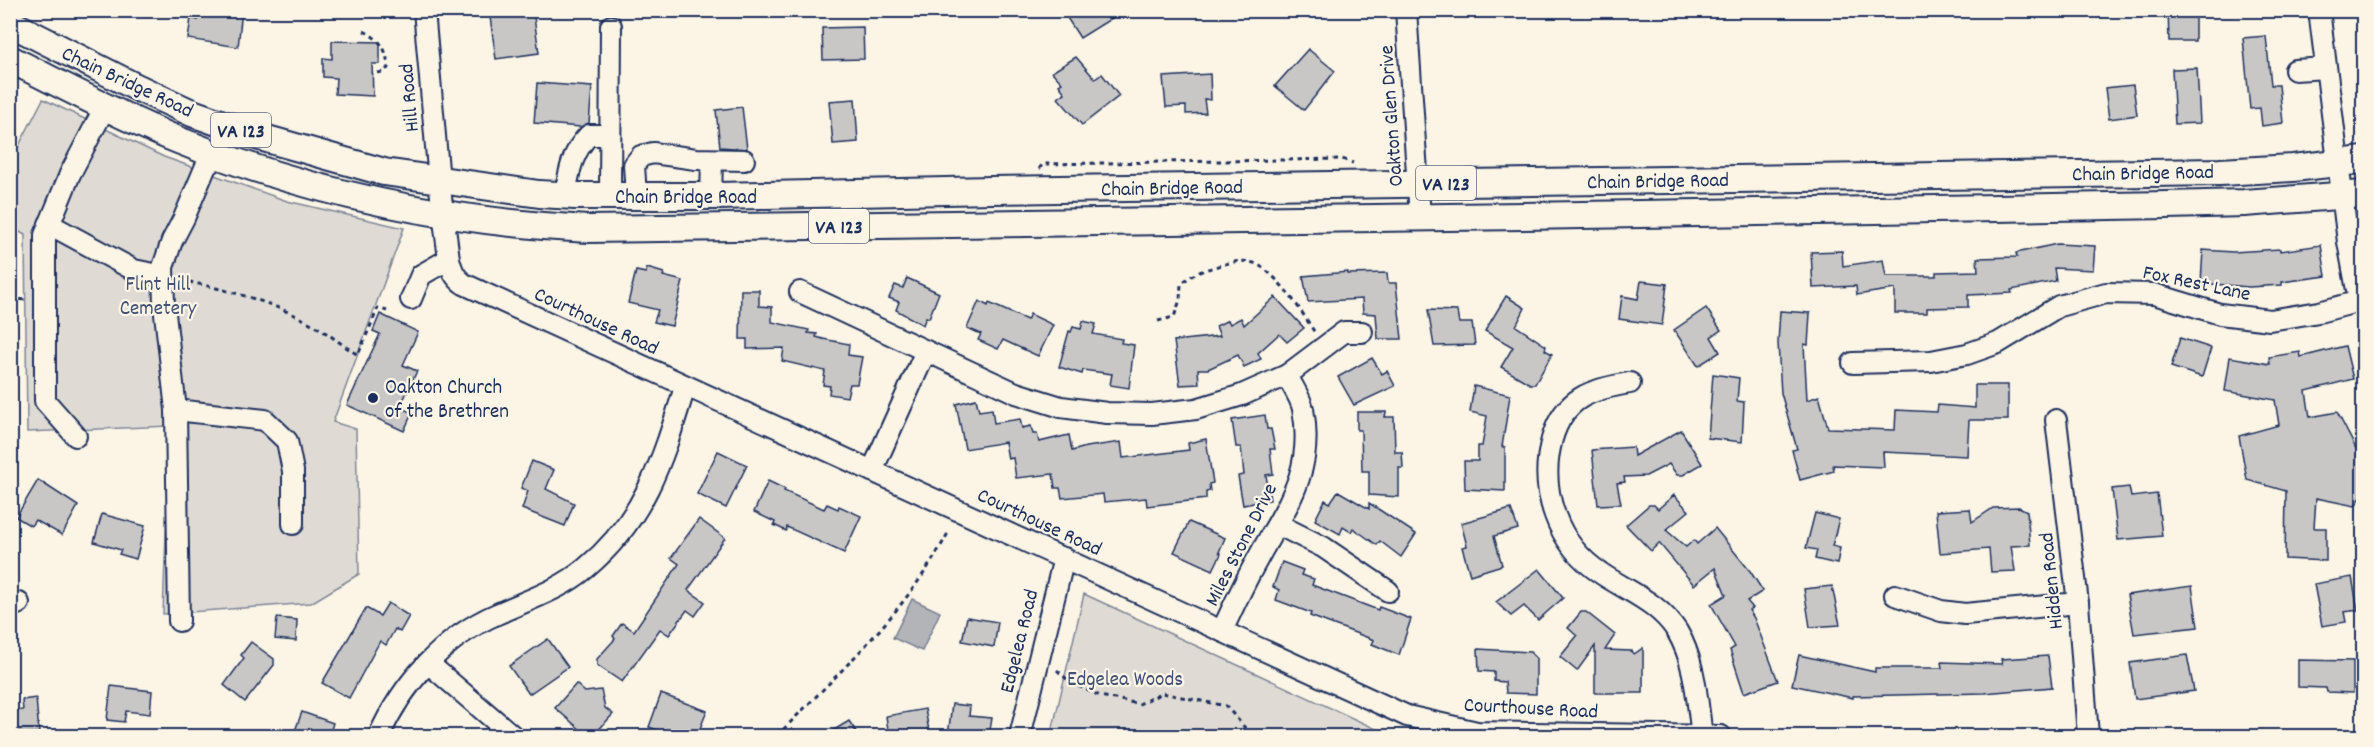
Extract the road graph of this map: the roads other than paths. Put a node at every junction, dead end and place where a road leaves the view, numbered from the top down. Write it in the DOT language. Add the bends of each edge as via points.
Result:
graph roads {
  1 [pos="424,10"];
  2 [pos="1406,10"];
  3 [pos="2319,10"];
  4 [pos="10,23"];
  5 [pos="611,26"];
  6 [pos="10,59"];
  7 [pos="2326,68"];
  8 [pos="2295,70"];
  9 [pos="105,107"];
  10 [pos="610,135"];
  11 [pos="219,155"];
  12 [pos="712,160"];
  13 [pos="744,160"];
  14 [pos="2351,162"];
  15 [pos="439,180"];
  16 [pos="1419,183"];
  17 [pos="566,195"];
  18 [pos="2353,195"];
  19 [pos="610,196"];
  20 [pos="636,196"];
  21 [pos="711,196"];
  22 [pos="443,216"];
  23 [pos="1420,217"];
  24 [pos="49,224"];
  25 [pos="449,259"];
  26 [pos="164,276"];
  27 [pos="800,292"];
  28 [pos="411,299"];
  29 [pos="2361,300"];
  30 [pos="1362,332"];
  31 [pos="926,351"];
  32 [pos="1853,363"];
  33 [pos="1287,375"];
  34 [pos="1630,383"];
  35 [pos="685,387"];
  36 [pos="176,410"];
  37 [pos="2056,420"];
  38 [pos="76,436"];
  39 [pos="872,471"];
  40 [pos="293,524"];
  41 [pos="1279,525"];
  42 [pos="1064,558"];
  43 [pos="1388,591"];
  44 [pos="1895,595"];
  45 [pos="2078,603"];
  46 [pos="179,621"];
  47 [pos="1222,631"];
  48 [pos="428,663"];
  49 [pos="380,736"];
  50 [pos="513,736"];
  51 [pos="1020,736"];
  52 [pos="1702,736"];
  53 [pos="1721,736"];
  54 [pos="2088,736"];
  1 -- 15 [label="street, Hill Road"];
  2 -- 16 [label="street, Oakton Glen Drive"];
  3 -- 7 [label="street"];
  4 -- 15 [label="main road, Chain Bridge Road / VA 123" via="192,113 328,157 384,172"];
  5 -- 10 [label="street"];
  6 -- 9 [label="main road, Chain Bridge Road / VA 123"];
  7 -- 8 [label="street"];
  7 -- 14 [label="street"];
  9 -- 11 [label="main road, Chain Bridge Road / VA 123"];
  9 -- 24 [label="street"];
  10 -- 17 [label="street" via="589,135 579,145 569,169"];
  10 -- 19 [label="street"];
  11 -- 22 [label="main road, Chain Bridge Road / VA 123" via="324,189"];
  11 -- 26 [label="street" via="206,166 172,241"];
  12 -- 13 [label="street"];
  12 -- 20 [label="street" via="672,154 641,156 634,165"];
  12 -- 21 [label="street"];
  14 -- 16 [label="main road, Chain Bridge Road / VA 123" via="2220,172"];
  14 -- 18 [label="street"];
  15 -- 17 [label="main road, Chain Bridge Road / VA 123"];
  15 -- 22 [label="street, Courthouse Road"];
  16 -- 21 [label="main road, Chain Bridge Road / VA 123"];
  16 -- 23 [label="street, Oakton Glen Drive"];
  17 -- 19 [label="main road, Chain Bridge Road / VA 123"];
  18 -- 23 [label="main road, Chain Bridge Road / VA 123" via="2244,203"];
  18 -- 29 [label="street"];
  19 -- 20 [label="main road, Chain Bridge Road / VA 123"];
  20 -- 21 [label="main road, Chain Bridge Road / VA 123"];
  22 -- 23 [label="main road, Chain Bridge Road / VA 123" via="588,229"];
  22 -- 25 [label="street, Courthouse Road"];
  24 -- 26 [label="street" via="134,270"];
  24 -- 38 [label="street" via="45,235 45,401"];
  25 -- 28 [label="street" via="421,275"];
  25 -- 35 [label="street, Courthouse Road" via="453,272 464,284"];
  26 -- 36 [label="street"];
  27 -- 31 [label="street"];
  29 -- 32 [label="street, Fox Rest Lane" via="2270,320 2220,314 2154,294 2106,292 2059,306 1998,343 1967,354 1931,361"];
  30 -- 33 [label="street" via="1344,332"];
  31 -- 33 [label="street" via="1016,393 1061,407 1107,413 1152,414 1196,409"];
  31 -- 39 [label="street"];
  33 -- 41 [label="street, Miles Stone Drive" via="1303,407 1306,437 1296,491"];
  34 -- 52 [label="street" via="1587,393 1570,405 1561,418 1548,458 1550,502 1570,546 1588,564 1652,604 1677,632 1692,667"];
  35 -- 39 [label="street, Courthouse Road"];
  35 -- 48 [label="street" via="652,485 634,517 611,545 575,577 537,598 495,614"];
  36 -- 40 [label="street" via="265,420 287,441 293,471"];
  36 -- 46 [label="street"];
  37 -- 45 [label="street, Hidden Road"];
  39 -- 42 [label="street, Courthouse Road"];
  41 -- 43 [label="street" via="1337,556"];
  41 -- 47 [label="street, Miles Stone Drive" via="1242,586"];
  42 -- 47 [label="street, Courthouse Road"];
  42 -- 51 [label="street, Edgelea Road"];
  44 -- 45 [label="street" via="1941,611 1965,614"];
  45 -- 54 [label="street, Hidden Road"];
  47 -- 52 [label="street, Courthouse Road" via="1407,716 1440,725 1507,734"];
  48 -- 49 [label="street" via="406,688"];
  48 -- 50 [label="street"];
  52 -- 53 [label="street, Courthouse Road"];
}
